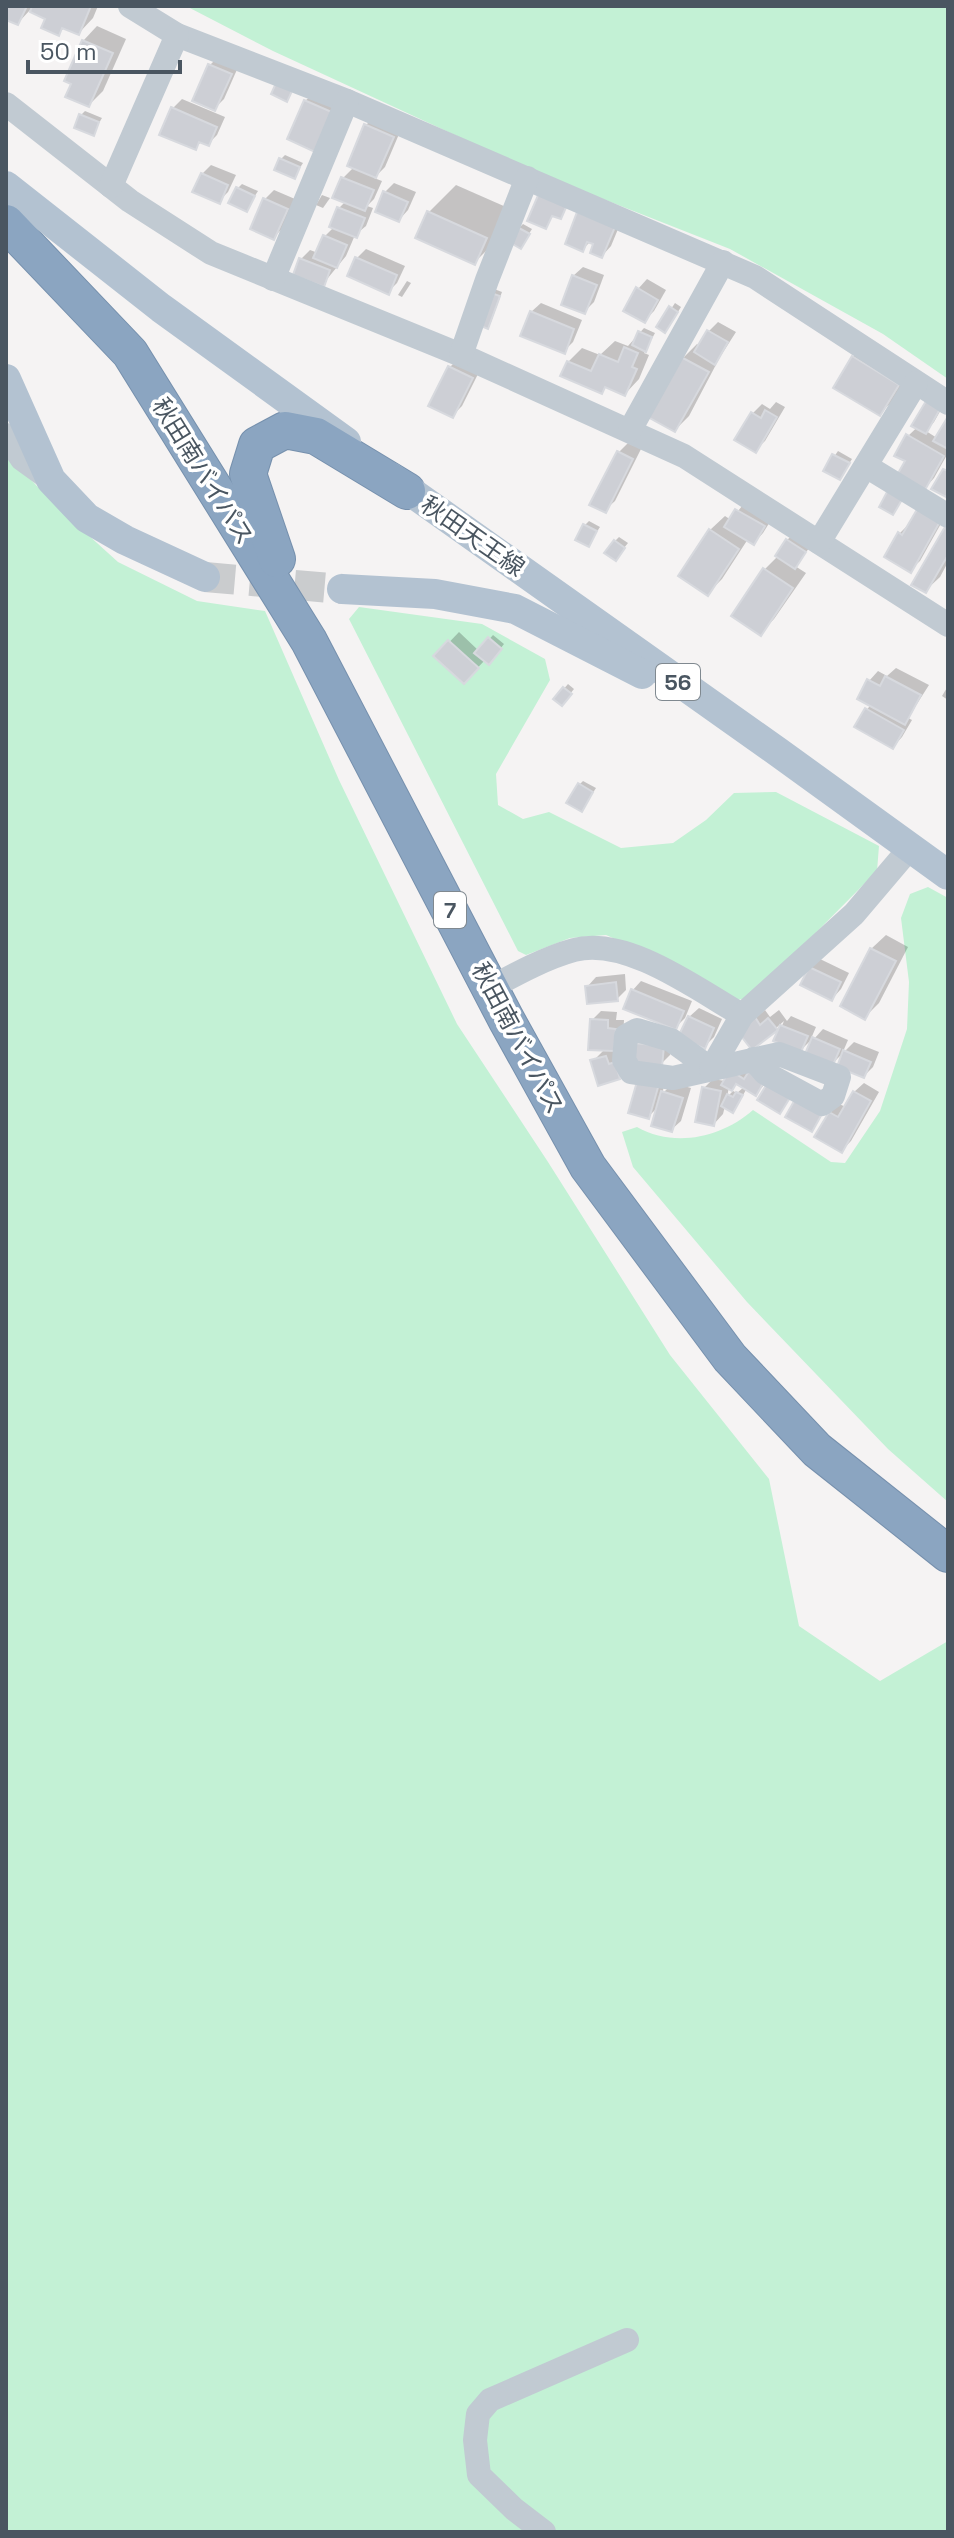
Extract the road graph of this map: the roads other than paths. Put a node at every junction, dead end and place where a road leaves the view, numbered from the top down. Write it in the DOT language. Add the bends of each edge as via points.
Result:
graph roads {
  1 [pos="130,6"];
  2 [pos="177,35"];
  3 [pos="347,101"];
  4 [pos="6,104"];
  5 [pos="527,178"];
  6 [pos="6,186"];
  7 [pos="111,186"];
  8 [pos="6,223"];
  9 [pos="723,262"];
  10 [pos="273,279"];
  11 [pos="461,355"];
  12 [pos="6,379"];
  13 [pos="916,383"];
  14 [pos="948,403"];
  15 [pos="630,430"];
  16 [pos="6,435"];
  17 [pos="866,466"];
  18 [pos="51,480"];
  19 [pos="407,491"];
  20 [pos="948,516"];
  21 [pos="819,542"];
  22 [pos="205,577"];
  23 [pos="342,589"];
  24 [pos="948,625"];
  25 [pos="309,641"];
  26 [pos="732,721"];
  27 [pos="934,860"];
  28 [pos="490,988"];
  29 [pos="742,1015"];
  30 [pos="753,1059"];
  31 [pos="948,1554"];
  32 [pos="627,2340"];
  33 [pos="544,2532"];
  1 -- 2 [label="street"];
  2 -- 3 [label="street"];
  2 -- 7 [label="street"];
  3 -- 5 [label="street"];
  3 -- 10 [label="street"];
  4 -- 7 [label="street"];
  5 -- 9 [label="street"];
  5 -- 11 [label="street"];
  6 -- 19 [label="main road, 秋田天王線 / 56"];
  7 -- 10 [label="street" via="211,253"];
  8 -- 25 [label="highway, 秋田南バイパス / 7" via="130,353"];
  9 -- 13 [label="street" via="755,277"];
  9 -- 15 [label="street"];
  10 -- 11 [label="street"];
  11 -- 15 [label="street"];
  12 -- 18 [label="main road"];
  13 -- 14 [label="street"];
  13 -- 17 [label="street"];
  15 -- 21 [label="street" via="684,456"];
  16 -- 18 [label="street" via="22,459"];
  17 -- 20 [label="street"];
  17 -- 21 [label="street"];
  18 -- 22 [label="main road" via="87,518"];
  19 -- 25 [label="highway" via="316,436 285,430 257,445 248,474"];
  19 -- 26 [label="main road, 秋田天王線 / 56"];
  21 -- 24 [label="street"];
  23 -- 26 [label="main road" via="435,594 515,609"];
  25 -- 28 [label="highway, 秋田南バイパス / 7"];
  26 -- 27 [label="main road, 秋田天王線 / 56"];
  27 -- 29 [label="street" via="854,914"];
  28 -- 29 [label="street" via="576,950 609,949 646,960"];
  28 -- 31 [label="highway, 秋田南バイパス / 7" via="588,1167 730,1358 817,1450"];
  29 -- 30 [label="street" via="711,1069"];
  32 -- 33 [label="street" via="490,2400 478,2414 479,2475"];
}
